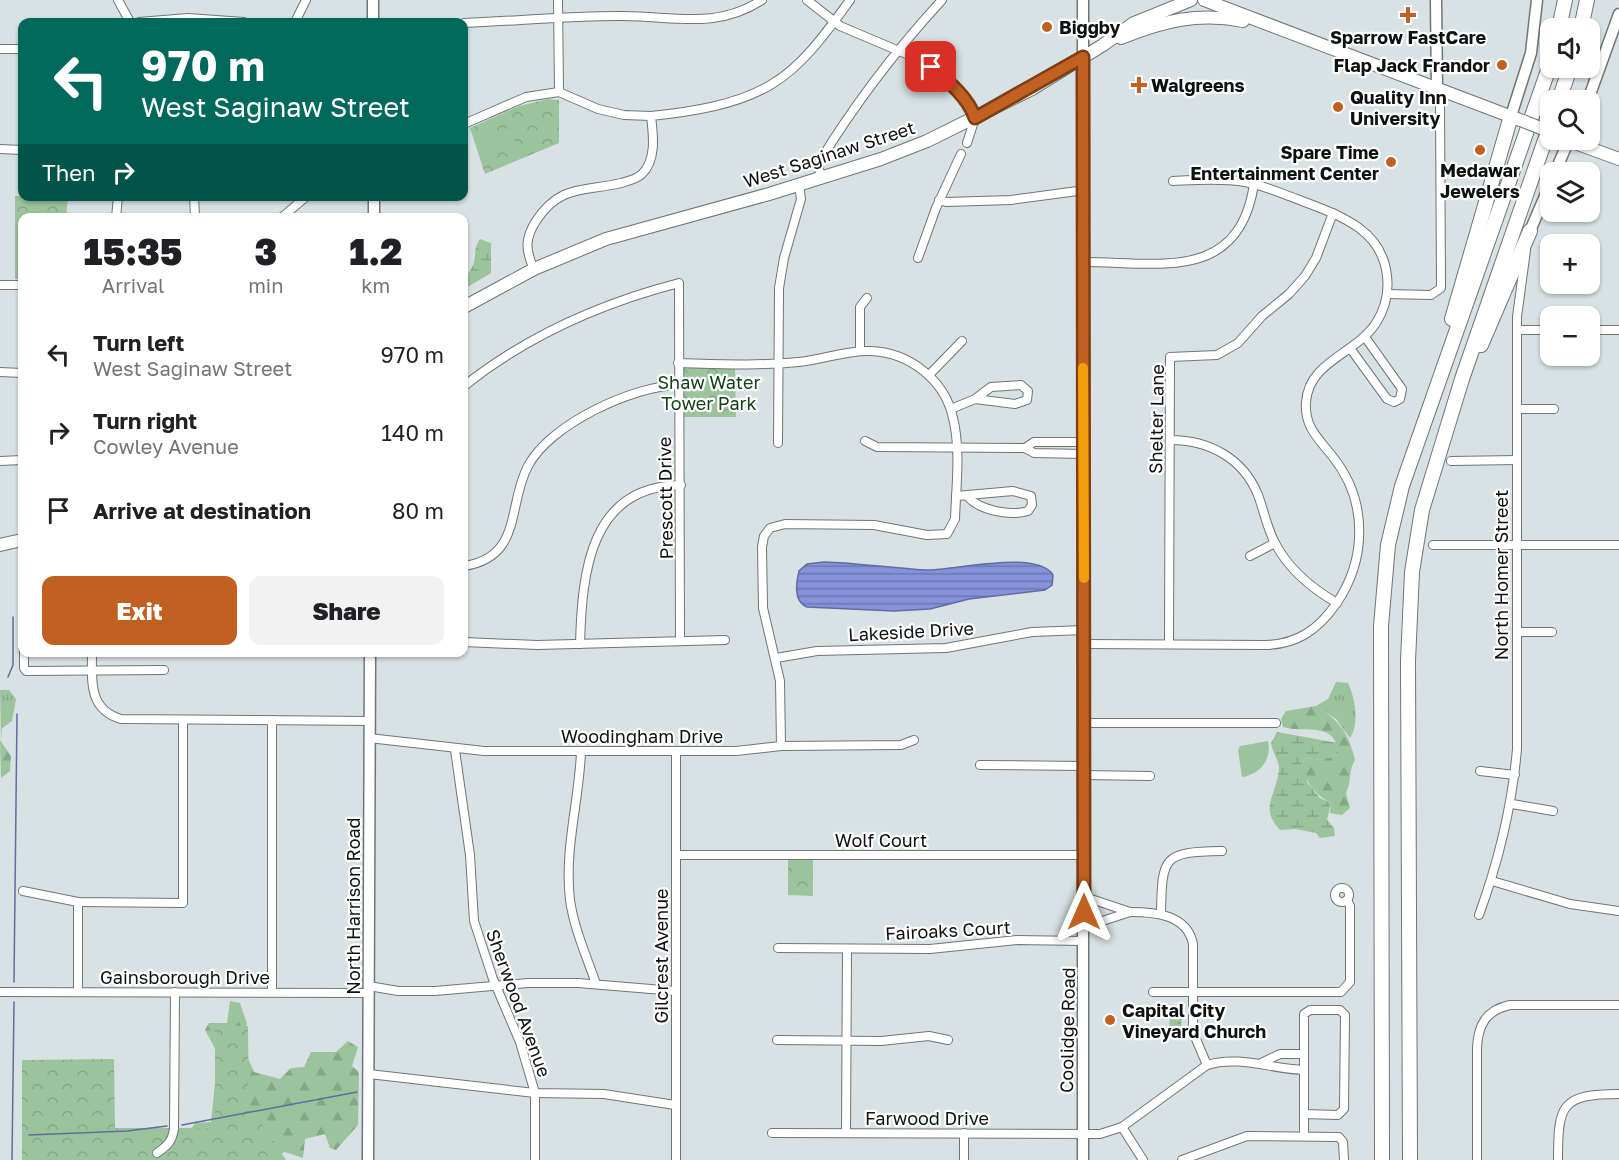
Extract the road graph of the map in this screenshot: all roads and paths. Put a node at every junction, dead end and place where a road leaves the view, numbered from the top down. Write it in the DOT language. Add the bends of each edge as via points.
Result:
graph roads {
  1 [pos="118,0"];
  2 [pos="306,0"];
  3 [pos="373,0"];
  4 [pos="558,0"];
  5 [pos="762,0"];
  6 [pos="807,0"];
  7 [pos="850,0"];
  8 [pos="942,0"];
  9 [pos="1083,0"];
  10 [pos="1191,0"];
  11 [pos="1204,0"];
  12 [pos="1436,0"];
  13 [pos="1537,0"];
  14 [pos="1565,0"];
  15 [pos="1587,0"];
  16 [pos="1619,14"];
  17 [pos="128,18"];
  18 [pos="297,18"];
  19 [pos="373,18"];
  20 [pos="558,18"];
  21 [pos="1561,18"];
  22 [pos="1583,18"];
  23 [pos="834,22"];
  24 [pos="468,23"];
  25 [pos="1281,31"];
  26 [pos="1103,45"];
  27 [pos="0,49"];
  28 [pos="18,49"];
  29 [pos="898,50"];
  30 [pos="1083,57"];
  31 [pos="1545,78"];
  32 [pos="1437,88"];
  33 [pos="1592,90"];
  34 [pos="559,92"];
  35 [pos="651,116"];
  36 [pos="975,118"];
  37 [pos="1517,119"];
  38 [pos="468,122"];
  39 [pos="1540,128"];
  40 [pos="967,143"];
  41 [pos="0,149"];
  42 [pos="18,150"];
  43 [pos="1541,150"];
  44 [pos="1595,150"];
  45 [pos="961,154"];
  46 [pos="1619,159"];
  47 [pos="821,178"];
  48 [pos="1173,181"];
  49 [pos="1254,184"];
  50 [pos="799,185"];
  51 [pos="1085,190"];
  52 [pos="939,200"];
  53 [pos="294,201"];
  54 [pos="1540,208"];
  55 [pos="285,213"];
  56 [pos="1333,213"];
  57 [pos="1530,231"];
  58 [pos="918,258"];
  59 [pos="1084,262"];
  60 [pos="534,268"];
  61 [pos="0,285"];
  62 [pos="18,285"];
  63 [pos="1387,294"];
  64 [pos="867,298"];
  65 [pos="468,305"];
  66 [pos="1517,330"];
  67 [pos="1540,330"];
  68 [pos="1600,330"];
  69 [pos="1619,330"];
  70 [pos="1365,337"];
  71 [pos="963,341"];
  72 [pos="1350,348"];
  73 [pos="860,351"];
  74 [pos="678,363"];
  75 [pos="778,363"];
  76 [pos="0,372"];
  77 [pos="18,373"];
  78 [pos="929,375"];
  79 [pos="468,383"];
  80 [pos="678,386"];
  81 [pos="975,399"];
  82 [pos="951,409"];
  83 [pos="1516,409"];
  84 [pos="1554,409"];
  85 [pos="1423,424"];
  86 [pos="1170,440"];
  87 [pos="866,441"];
  88 [pos="778,443"];
  89 [pos="956,448"];
  90 [pos="1083,448"];
  91 [pos="18,460"];
  92 [pos="1517,460"];
  93 [pos="0,461"];
  94 [pos="1451,461"];
  95 [pos="681,485"];
  96 [pos="956,496"];
  97 [pos="968,497"];
  98 [pos="1422,510"];
  99 [pos="18,541"];
  100 [pos="1275,543"];
  101 [pos="0,545"];
  102 [pos="1433,545"];
  103 [pos="1517,545"];
  104 [pos="1619,545"];
  105 [pos="1250,556"];
  106 [pos="468,565"];
  107 [pos="1337,603"];
  108 [pos="1084,630"];
  109 [pos="1517,632"];
  110 [pos="1552,632"];
  111 [pos="680,640"];
  112 [pos="725,640"];
  113 [pos="468,642"];
  114 [pos="580,644"];
  115 [pos="1084,644"];
  116 [pos="1169,644"];
  117 [pos="24,657"];
  118 [pos="93,657"];
  119 [pos="370,657"];
  120 [pos="776,658"];
  121 [pos="92,670"];
  122 [pos="164,670"];
  123 [pos="183,720"];
  124 [pos="272,720"];
  125 [pos="370,721"];
  126 [pos="1084,723"];
  127 [pos="1276,723"];
  128 [pos="369,738"];
  129 [pos="914,740"];
  130 [pos="781,746"];
  131 [pos="455,750"];
  132 [pos="580,752"];
  133 [pos="676,752"];
  134 [pos="980,765"];
  135 [pos="1084,771"];
  136 [pos="1480,771"];
  137 [pos="1515,775"];
  138 [pos="1150,776"];
  139 [pos="1512,804"];
  140 [pos="1553,811"];
  141 [pos="1222,851"];
  142 [pos="677,855"];
  143 [pos="1084,855"];
  144 [pos="1492,880"];
  145 [pos="22,891"];
  146 [pos="1084,897"];
  147 [pos="1347,900"];
  148 [pos="78,902"];
  149 [pos="1619,911"];
  150 [pos="1130,912"];
  151 [pos="1161,914"];
  152 [pos="1479,915"];
  153 [pos="1084,927"];
  154 [pos="1084,940"];
  155 [pos="778,948"];
  156 [pos="847,949"];
  157 [pos="596,984"];
  158 [pos="496,986"];
  159 [pos="369,989"];
  160 [pos="0,992"];
  161 [pos="78,992"];
  162 [pos="175,992"];
  163 [pos="272,992"];
  164 [pos="675,992"];
  165 [pos="1153,992"];
  166 [pos="1192,992"];
  167 [pos="1619,1005"];
  168 [pos="777,1040"];
  169 [pos="948,1040"];
  170 [pos="847,1041"];
  171 [pos="1304,1054"];
  172 [pos="1275,1056"];
  173 [pos="1262,1063"];
  174 [pos="1207,1065"];
  175 [pos="1275,1068"];
  176 [pos="1304,1070"];
  177 [pos="369,1074"];
  178 [pos="535,1093"];
  179 [pos="1619,1094"];
  180 [pos="675,1104"];
  181 [pos="1304,1114"];
  182 [pos="1122,1127"];
  183 [pos="772,1133"];
  184 [pos="846,1133"];
  185 [pos="964,1133"];
  186 [pos="1083,1134"];
  187 [pos="1304,1136"];
  188 [pos="157,1153"];
  189 [pos="368,1160"];
  190 [pos="535,1160"];
  191 [pos="676,1160"];
  192 [pos="964,1160"];
  193 [pos="1083,1160"];
  194 [pos="1143,1160"];
  195 [pos="1182,1160"];
  196 [pos="1344,1160"];
  197 [pos="1382,1160"];
  198 [pos="1410,1160"];
  199 [pos="1477,1160"];
  200 [pos="1558,1160"];
  1 -- 17 [label="street"];
  2 -- 18 [label="street"];
  3 -- 19 [label="street"];
  4 -- 20 [label="street"];
  5 -- 20 [label="street" via="702,21 638,16"];
  6 -- 23 [label="street"];
  7 -- 23 [label="street"];
  8 -- 29 [label="street"];
  9 -- 30 [label="street, Coolidge Road"];
  10 -- 26 [label="main road, West Saginaw Street" via="1134,23"];
  11 -- 25 [label="main road"];
  12 -- 32 [label="street"];
  13 -- 37 [label="street"];
  14 -- 21 [label="highway"];
  15 -- 22 [label="highway"];
  16 -- 33 [label="street"];
  20 -- 24 [label="street"];
  20 -- 34 [label="street"];
  23 -- 29 [label="street"];
  23 -- 35 [label="street" via="804,58 771,85 722,103"];
  25 -- 26 [label="main road" via="1227,18 1192,18 1157,23"];
  25 -- 32 [label="main road"];
  26 -- 30 [label="main road, West Saginaw Street"];
  27 -- 28 [label="street"];
  29 -- 36 [label="street" via="945,78"];
  29 -- 47 [label="street" via="818,164"];
  30 -- 36 [label="main road, West Saginaw Street"];
  30 -- 51 [label="street, Coolidge Road"];
  31 -- 85 [label="highway"];
  32 -- 37 [label="main road"];
  32 -- 63 [label="street" via="1441,288 1431,295"];
  34 -- 35 [label="street" via="598,109"];
  34 -- 38 [label="street" via="526,97"];
  35 -- 60 [label="street" via="652,151 647,168 637,178 569,191 550,203 527,238 527,253"];
  36 -- 40 [label="street"];
  36 -- 47 [label="main road, West Saginaw Street" via="904,150"];
  37 -- 39 [label="main road, bridge"];
  37 -- 85 [label="highway"];
  41 -- 42 [label="street"];
  43 -- 98 [label="highway" via="1483,313"];
  44 -- 46 [label="main road"];
  45 -- 52 [label="street"];
  47 -- 50 [label="main road, West Saginaw Street"];
  48 -- 49 [label="street"];
  49 -- 56 [label="street"];
  49 -- 59 [label="street" via="1238,232 1212,255 1176,262"];
  50 -- 60 [label="main road, West Saginaw Street" via="606,239"];
  50 -- 75 [label="street" via="801,199 780,272"];
  51 -- 52 [label="street" via="1011,200"];
  51 -- 59 [label="street, Coolidge Road"];
  52 -- 58 [label="street"];
  53 -- 55 [label="street"];
  54 -- 57 [label="street"];
  56 -- 63 [label="street" via="1358,226 1376,244 1386,271"];
  56 -- 86 [label="street, Shelter Lane" via="1305,276 1238,344 1217,355 1170,357"];
  57 -- 66 [label="street, North Homer Street" via="1519,291"];
  57 -- 98 [label="highway" via="1466,382"];
  59 -- 90 [label="street, Coolidge Road"];
  60 -- 65 [label="main road, West Saginaw Street"];
  61 -- 62 [label="street"];
  63 -- 70 [label="street" via="1381,314"];
  64 -- 73 [label="street" via="860,307"];
  66 -- 67 [label="street"];
  66 -- 83 [label="street, North Homer Street"];
  68 -- 69 [label="street"];
  70 -- 72 [label="street"];
  70 -- 72 [label="street" via="1401,387 1400,399 1387,399"];
  71 -- 78 [label="street"];
  72 -- 107 [label="street" via="1320,370 1309,388 1306,405 1309,426 1342,468 1358,512 1357,560"];
  73 -- 75 [label="street"];
  73 -- 78 [label="street" via="891,354"];
  74 -- 75 [label="street"];
  74 -- 79 [label="street, Prescott Drive" via="679,283 628,297 578,318 507,355"];
  74 -- 80 [label="street, Prescott Drive"];
  75 -- 88 [label="street"];
  76 -- 77 [label="street"];
  78 -- 82 [label="street"];
  80 -- 95 [label="street, Prescott Drive"];
  80 -- 106 [label="street" via="653,387 626,397 550,439 524,473 511,530 504,543 484,560"];
  81 -- 81 [label="street" via="1000,385 1021,385 1028,391 1027,400 1020,404"];
  81 -- 82 [label="street"];
  82 -- 89 [label="street"];
  83 -- 84 [label="street"];
  83 -- 92 [label="street, North Homer Street"];
  85 -- 197 [label="highway" via="1392,523 1383,578"];
  86 -- 100 [label="street" via="1206,445 1240,467 1254,487"];
  86 -- 116 [label="street, Shelter Lane"];
  87 -- 89 [label="street" via="877,447"];
  89 -- 90 [label="street" via="1024,448 1034,442"];
  89 -- 96 [label="street"];
  90 -- 108 [label="street, Coolidge Road"];
  91 -- 93 [label="street"];
  92 -- 94 [label="street"];
  92 -- 103 [label="street, North Homer Street"];
  95 -- 111 [label="street, Prescott Drive"];
  95 -- 114 [label="street" via="654,487 633,495 602,525 587,574"];
  96 -- 97 [label="street"];
  96 -- 120 [label="street" via="954,524 943,536 874,525 785,524 770,528 762,547 762,593 765,622"];
  97 -- 97 [label="street" via="975,504 1012,513 1028,511 1032,506 1031,496 1013,491"];
  98 -- 198 [label="highway" via="1409,602"];
  99 -- 101 [label="main road"];
  100 -- 105 [label="street"];
  100 -- 107 [label="street" via="1301,578"];
  102 -- 103 [label="street"];
  103 -- 104 [label="street"];
  103 -- 109 [label="street, North Homer Street"];
  107 -- 116 [label="street" via="1313,630 1287,644"];
  108 -- 115 [label="street, Coolidge Road"];
  108 -- 120 [label="street, Lakeside Drive" via="1032,632 946,648 817,651"];
  109 -- 110 [label="street"];
  109 -- 137 [label="street, North Homer Street"];
  111 -- 112 [label="street"];
  111 -- 114 [label="street"];
  113 -- 114 [label="street"];
  115 -- 116 [label="street"];
  115 -- 126 [label="street, Coolidge Road"];
  117 -- 121 [label="street" via="26,670"];
  118 -- 121 [label="street"];
  119 -- 125 [label="street, North Harrison Road"];
  120 -- 130 [label="street"];
  121 -- 122 [label="street"];
  121 -- 123 [label="street" via="98,704 114,717"];
  123 -- 124 [label="street"];
  123 -- 148 [label="street" via="183,903"];
  124 -- 125 [label="street"];
  124 -- 163 [label="street"];
  125 -- 128 [label="street, North Harrison Road"];
  126 -- 127 [label="street"];
  126 -- 135 [label="street, Coolidge Road"];
  128 -- 131 [label="street, Woodingham Drive"];
  128 -- 159 [label="street, North Harrison Road"];
  129 -- 130 [label="street, Woodingham Drive" via="901,745"];
  130 -- 133 [label="street, Woodingham Drive"];
  131 -- 132 [label="street, Woodingham Drive"];
  131 -- 158 [label="street, Sherwood Avenue" via="470,855 474,921"];
  132 -- 133 [label="street, Woodingham Drive"];
  132 -- 157 [label="street" via="570,846 570,898"];
  133 -- 142 [label="street, Gilcrest Avenue"];
  134 -- 135 [label="street"];
  135 -- 138 [label="street"];
  135 -- 143 [label="street, Coolidge Road"];
  136 -- 137 [label="street"];
  137 -- 139 [label="street, North Homer Street"];
  139 -- 140 [label="street"];
  139 -- 144 [label="street, North Homer Street"];
  141 -- 151 [label="street" via="1190,851 1170,859 1163,870"];
  142 -- 143 [label="street, Wolf Court"];
  142 -- 164 [label="street, Gilcrest Avenue"];
  143 -- 146 [label="street, Coolidge Road"];
  144 -- 149 [label="street" via="1570,904"];
  144 -- 152 [label="street, North Homer Street"];
  145 -- 148 [label="street"];
  146 -- 150 [label="street"];
  146 -- 153 [label="street, Coolidge Road"];
  147 -- 166 [label="street" via="1350,982 1345,989 1333,993"];
  148 -- 161 [label="street"];
  150 -- 151 [label="street"];
  150 -- 153 [label="street"];
  151 -- 166 [label="street" via="1180,923 1192,938"];
  153 -- 154 [label="street, Coolidge Road"];
  154 -- 156 [label="street, Fairoaks Court" via="1017,940 945,949"];
  154 -- 186 [label="street, Coolidge Road"];
  155 -- 156 [label="street, Fairoaks Court"];
  156 -- 170 [label="street"];
  157 -- 158 [label="street, Gainsborough Drive"];
  157 -- 164 [label="street, Gainsborough Drive"];
  158 -- 159 [label="street, Gainsborough Drive"];
  158 -- 178 [label="street, Sherwood Avenue" via="520,1042"];
  159 -- 163 [label="street, Gainsborough Drive"];
  159 -- 177 [label="street, North Harrison Road"];
  160 -- 161 [label="street, Gainsborough Drive"];
  161 -- 162 [label="street, Gainsborough Drive"];
  162 -- 163 [label="street, Gainsborough Drive"];
  162 -- 188 [label="street" via="173,1138"];
  164 -- 180 [label="street, Gilcrest Avenue"];
  165 -- 166 [label="street"];
  166 -- 174 [label="street" via="1193,1032"];
  167 -- 199 [label="street" via="1520,1005 1499,1008 1486,1017 1478,1034"];
  168 -- 170 [label="street"];
  169 -- 170 [label="street" via="929,1036"];
  170 -- 184 [label="street"];
  171 -- 172 [label="street"];
  171 -- 176 [label="street"];
  171 -- 181 [label="street" via="1305,1012 1340,1010 1345,1015 1344,1109 1338,1115"];
  172 -- 173 [label="street"];
  172 -- 175 [label="street" via="1271,1062"];
  173 -- 174 [label="street"];
  173 -- 175 [label="street"];
  174 -- 182 [label="street"];
  175 -- 176 [label="street"];
  176 -- 181 [label="street"];
  177 -- 178 [label="street"];
  177 -- 189 [label="street, North Harrison Road"];
  178 -- 180 [label="street" via="604,1094"];
  178 -- 190 [label="street, Sherwood Avenue"];
  179 -- 200 [label="street" via="1590,1094 1567,1105 1559,1124"];
  180 -- 191 [label="street, Gilcrest Avenue"];
  181 -- 187 [label="street"];
  182 -- 186 [label="street, Farwood Drive" via="1106,1133"];
  182 -- 194 [label="street"];
  183 -- 184 [label="street, Farwood Drive"];
  184 -- 185 [label="street, Farwood Drive"];
  185 -- 186 [label="street, Farwood Drive"];
  185 -- 192 [label="street"];
  186 -- 193 [label="street, Coolidge Road"];
  187 -- 195 [label="street" via="1241,1137"];
  187 -- 196 [label="street" via="1341,1138"];
}
